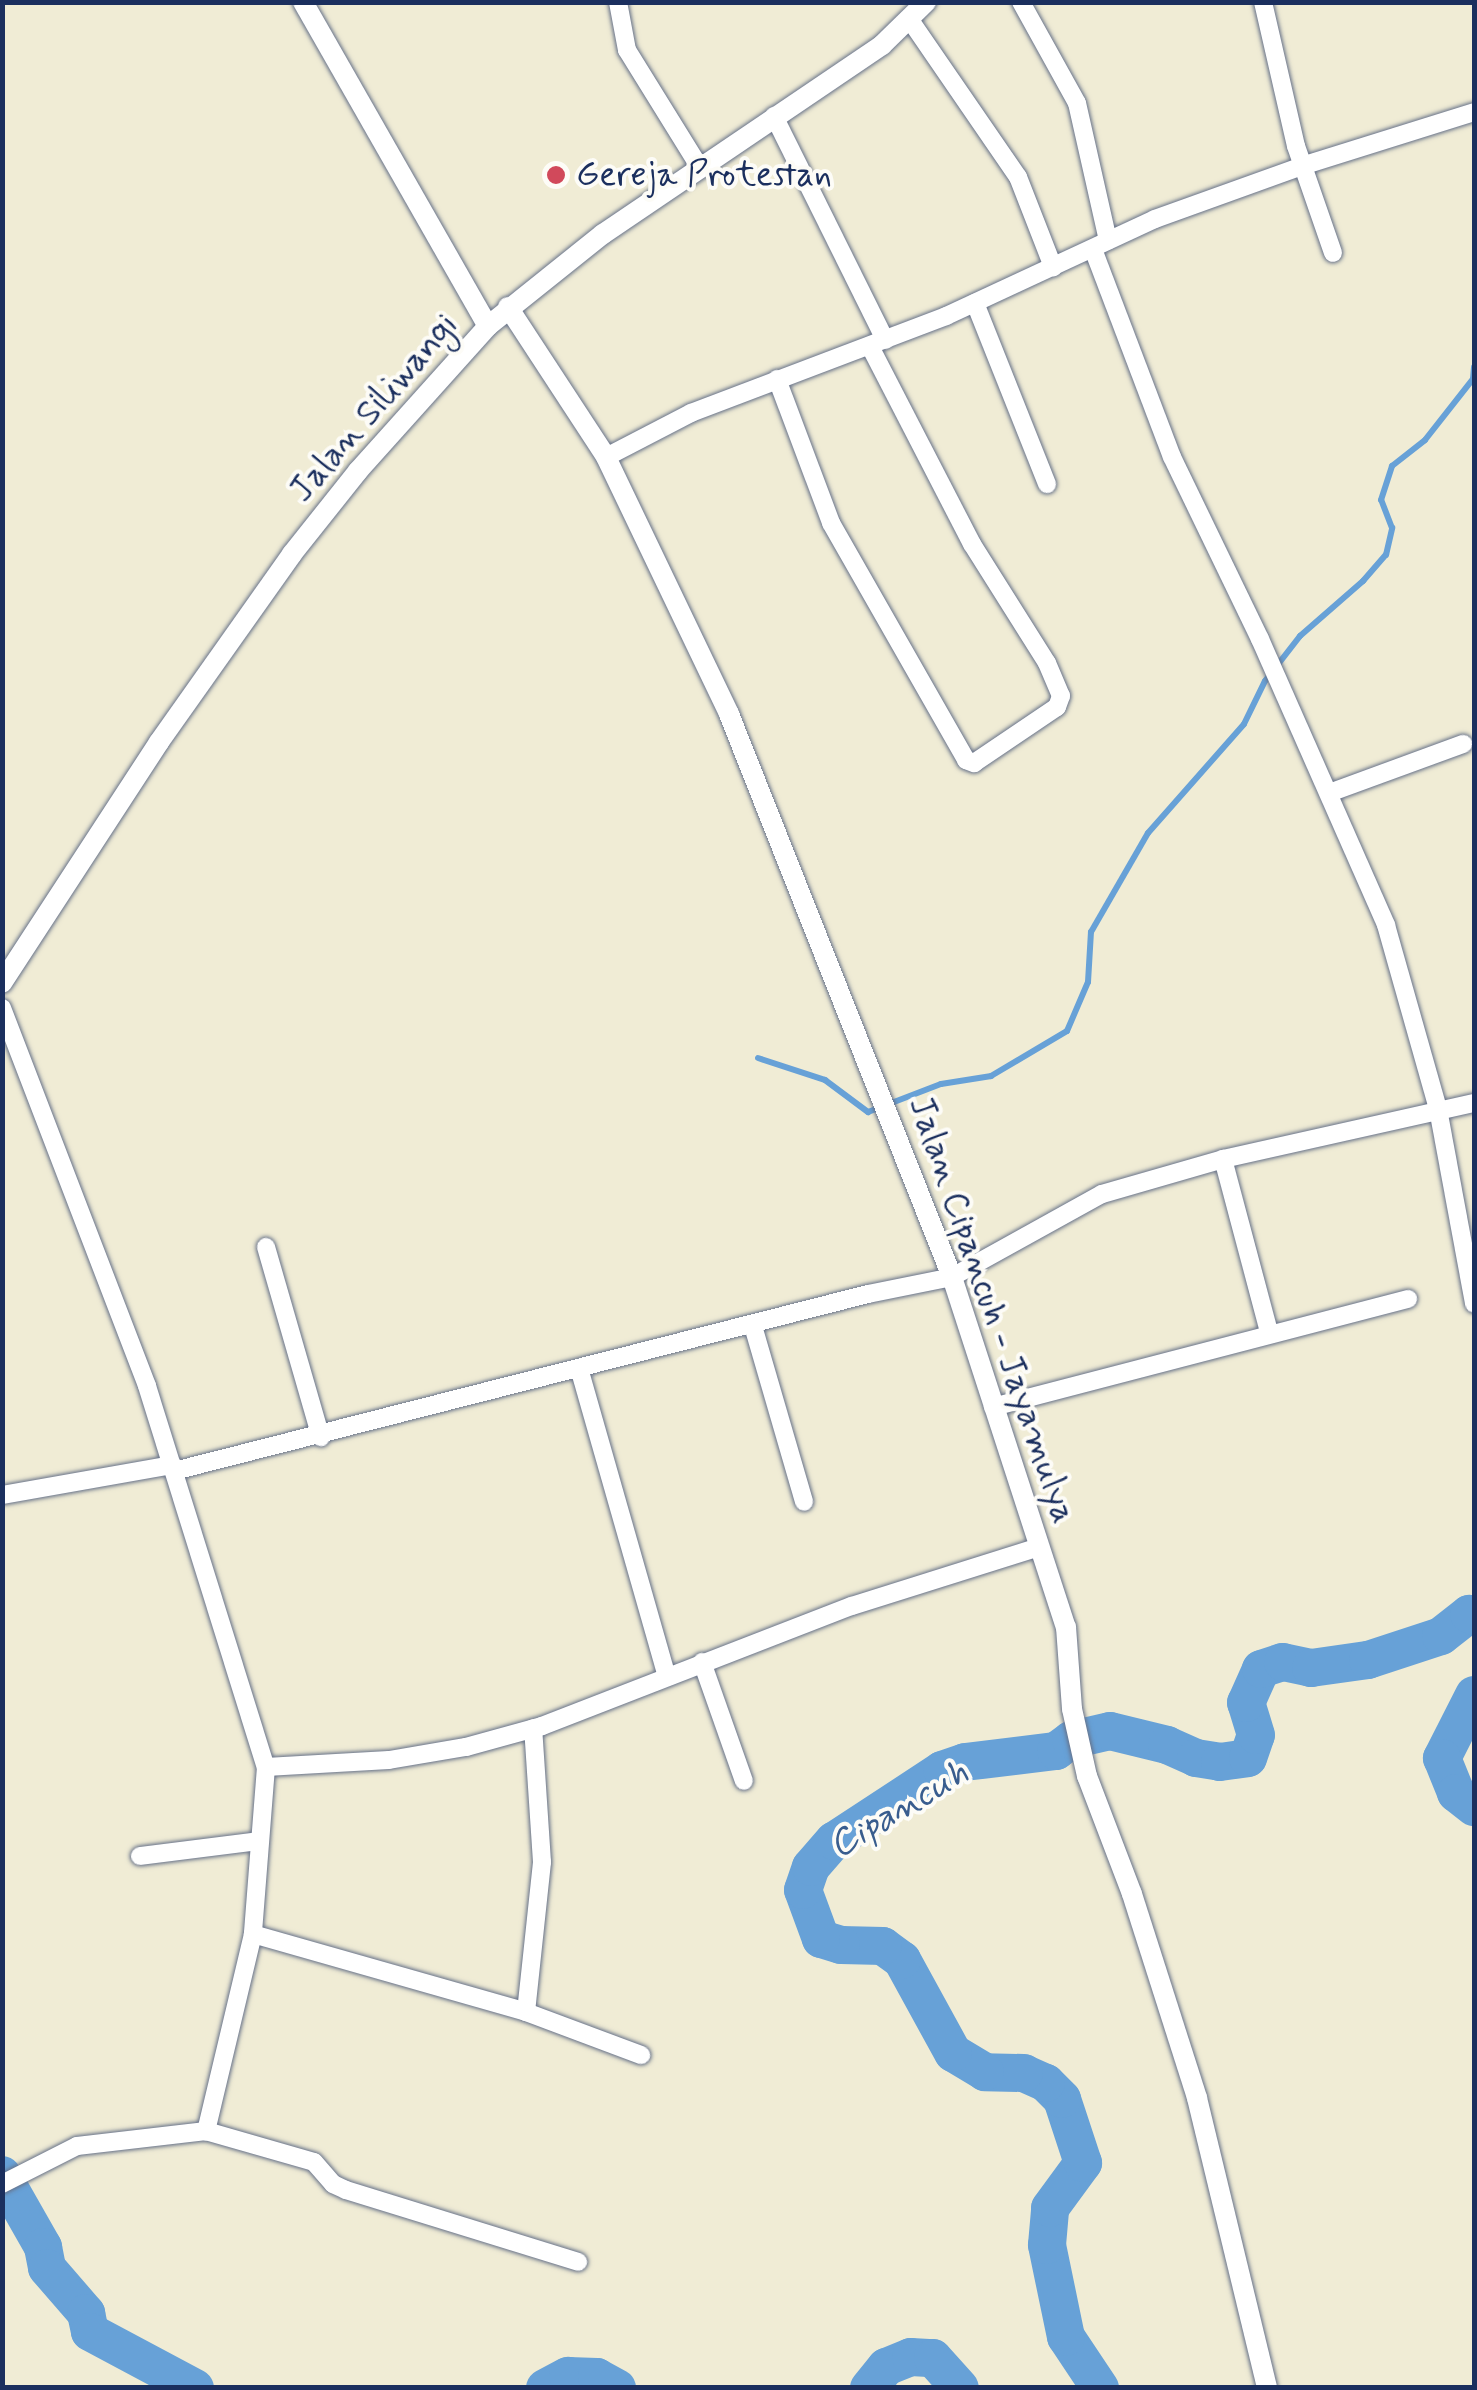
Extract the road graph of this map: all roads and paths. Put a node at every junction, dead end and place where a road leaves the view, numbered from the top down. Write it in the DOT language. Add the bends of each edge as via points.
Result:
graph roads {
  1 [pos="302,2"];
  2 [pos="618,2"];
  3 [pos="1021,2"];
  4 [pos="1263,2"];
  5 [pos="921,7"];
  6 [pos="1474,112"];
  7 [pos="774,116"];
  8 [pos="699,166"];
  9 [pos="1302,166"];
  10 [pos="1101,245"];
  11 [pos="1332,252"];
  12 [pos="1052,267"];
  13 [pos="974,303"];
  14 [pos="508,307"];
  15 [pos="488,326"];
  16 [pos="878,343"];
  17 [pos="777,379"];
  18 [pos="606,457"];
  19 [pos="1047,484"];
  20 [pos="1464,744"];
  21 [pos="1329,793"];
  22 [pos="2,983"];
  23 [pos="2,1008"];
  24 [pos="1474,1103"];
  25 [pos="1438,1110"];
  26 [pos="1223,1159"];
  27 [pos="266,1247"];
  28 [pos="952,1277"];
  29 [pos="1408,1299"];
  30 [pos="1474,1304"];
  31 [pos="753,1326"];
  32 [pos="1269,1332"];
  33 [pos="579,1368"];
  34 [pos="993,1406"];
  35 [pos="322,1437"];
  36 [pos="174,1468"];
  37 [pos="2,1495"];
  38 [pos="804,1502"];
  39 [pos="1040,1547"];
  40 [pos="702,1662"];
  41 [pos="667,1677"];
  42 [pos="533,1728"];
  43 [pos="266,1768"];
  44 [pos="744,1781"];
  45 [pos="259,1840"];
  46 [pos="140,1856"];
  47 [pos="253,1934"];
  48 [pos="526,2012"];
  49 [pos="641,2055"];
  50 [pos="206,2131"];
  51 [pos="2,2184"];
  52 [pos="578,2262"];
  53 [pos="1267,2388"];
  1 -- 15 [label="street"];
  2 -- 8 [label="street" via="627,50"];
  3 -- 10 [label="street" via="1077,103"];
  4 -- 9 [label="street"];
  5 -- 7 [label="street, Jalan Siliwangi" via="882,45"];
  5 -- 12 [label="street" via="1018,177"];
  6 -- 9 [label="street"];
  7 -- 8 [label="street, Jalan Siliwangi"];
  7 -- 16 [label="street"];
  8 -- 14 [label="street, Jalan Siliwangi"];
  9 -- 10 [label="street"];
  9 -- 11 [label="street"];
  10 -- 12 [label="street"];
  10 -- 21 [label="street" via="1172,457"];
  12 -- 13 [label="street"];
  13 -- 16 [label="street"];
  13 -- 19 [label="street"];
  14 -- 15 [label="street, Jalan Siliwangi"];
  14 -- 18 [label="street, Jalan Cipancuh - Jayamulya"];
  15 -- 22 [label="street, Jalan Siliwangi" via="281,568"];
  16 -- 17 [label="street"];
  16 -- 17 [label="street" via="972,544 1061,696 1056,707 974,763 966,760 830,523"];
  17 -- 18 [label="street"];
  18 -- 28 [label="street, Jalan Cipancuh - Jayamulya" via="729,714"];
  20 -- 21 [label="street"];
  21 -- 25 [label="street" via="1386,926"];
  23 -- 36 [label="street"];
  24 -- 25 [label="street"];
  25 -- 26 [label="street"];
  25 -- 30 [label="street"];
  26 -- 28 [label="street" via="1102,1194"];
  26 -- 32 [label="street"];
  27 -- 35 [label="street"];
  28 -- 31 [label="street"];
  28 -- 34 [label="street, Jalan Cipancuh - Jayamulya"];
  29 -- 32 [label="street"];
  31 -- 33 [label="street"];
  31 -- 38 [label="street"];
  32 -- 34 [label="street"];
  33 -- 35 [label="street"];
  33 -- 41 [label="street"];
  34 -- 39 [label="street, Jalan Cipancuh - Jayamulya"];
  35 -- 36 [label="street"];
  36 -- 37 [label="street"];
  36 -- 43 [label="street"];
  39 -- 40 [label="street"];
  39 -- 53 [label="street, Jalan Cipancuh - Jayamulya" via="1070,1646 1072,1710 1087,1776 1197,2098"];
  40 -- 41 [label="street"];
  40 -- 44 [label="street"];
  41 -- 42 [label="street"];
  42 -- 43 [label="street" via="389,1760"];
  42 -- 48 [label="street" via="542,1862"];
  43 -- 45 [label="street"];
  45 -- 46 [label="street"];
  45 -- 47 [label="street"];
  47 -- 48 [label="street"];
  47 -- 50 [label="street"];
  48 -- 49 [label="street"];
  50 -- 51 [label="street" via="77,2146"];
  50 -- 52 [label="street" via="314,2162 346,2190"];
}
